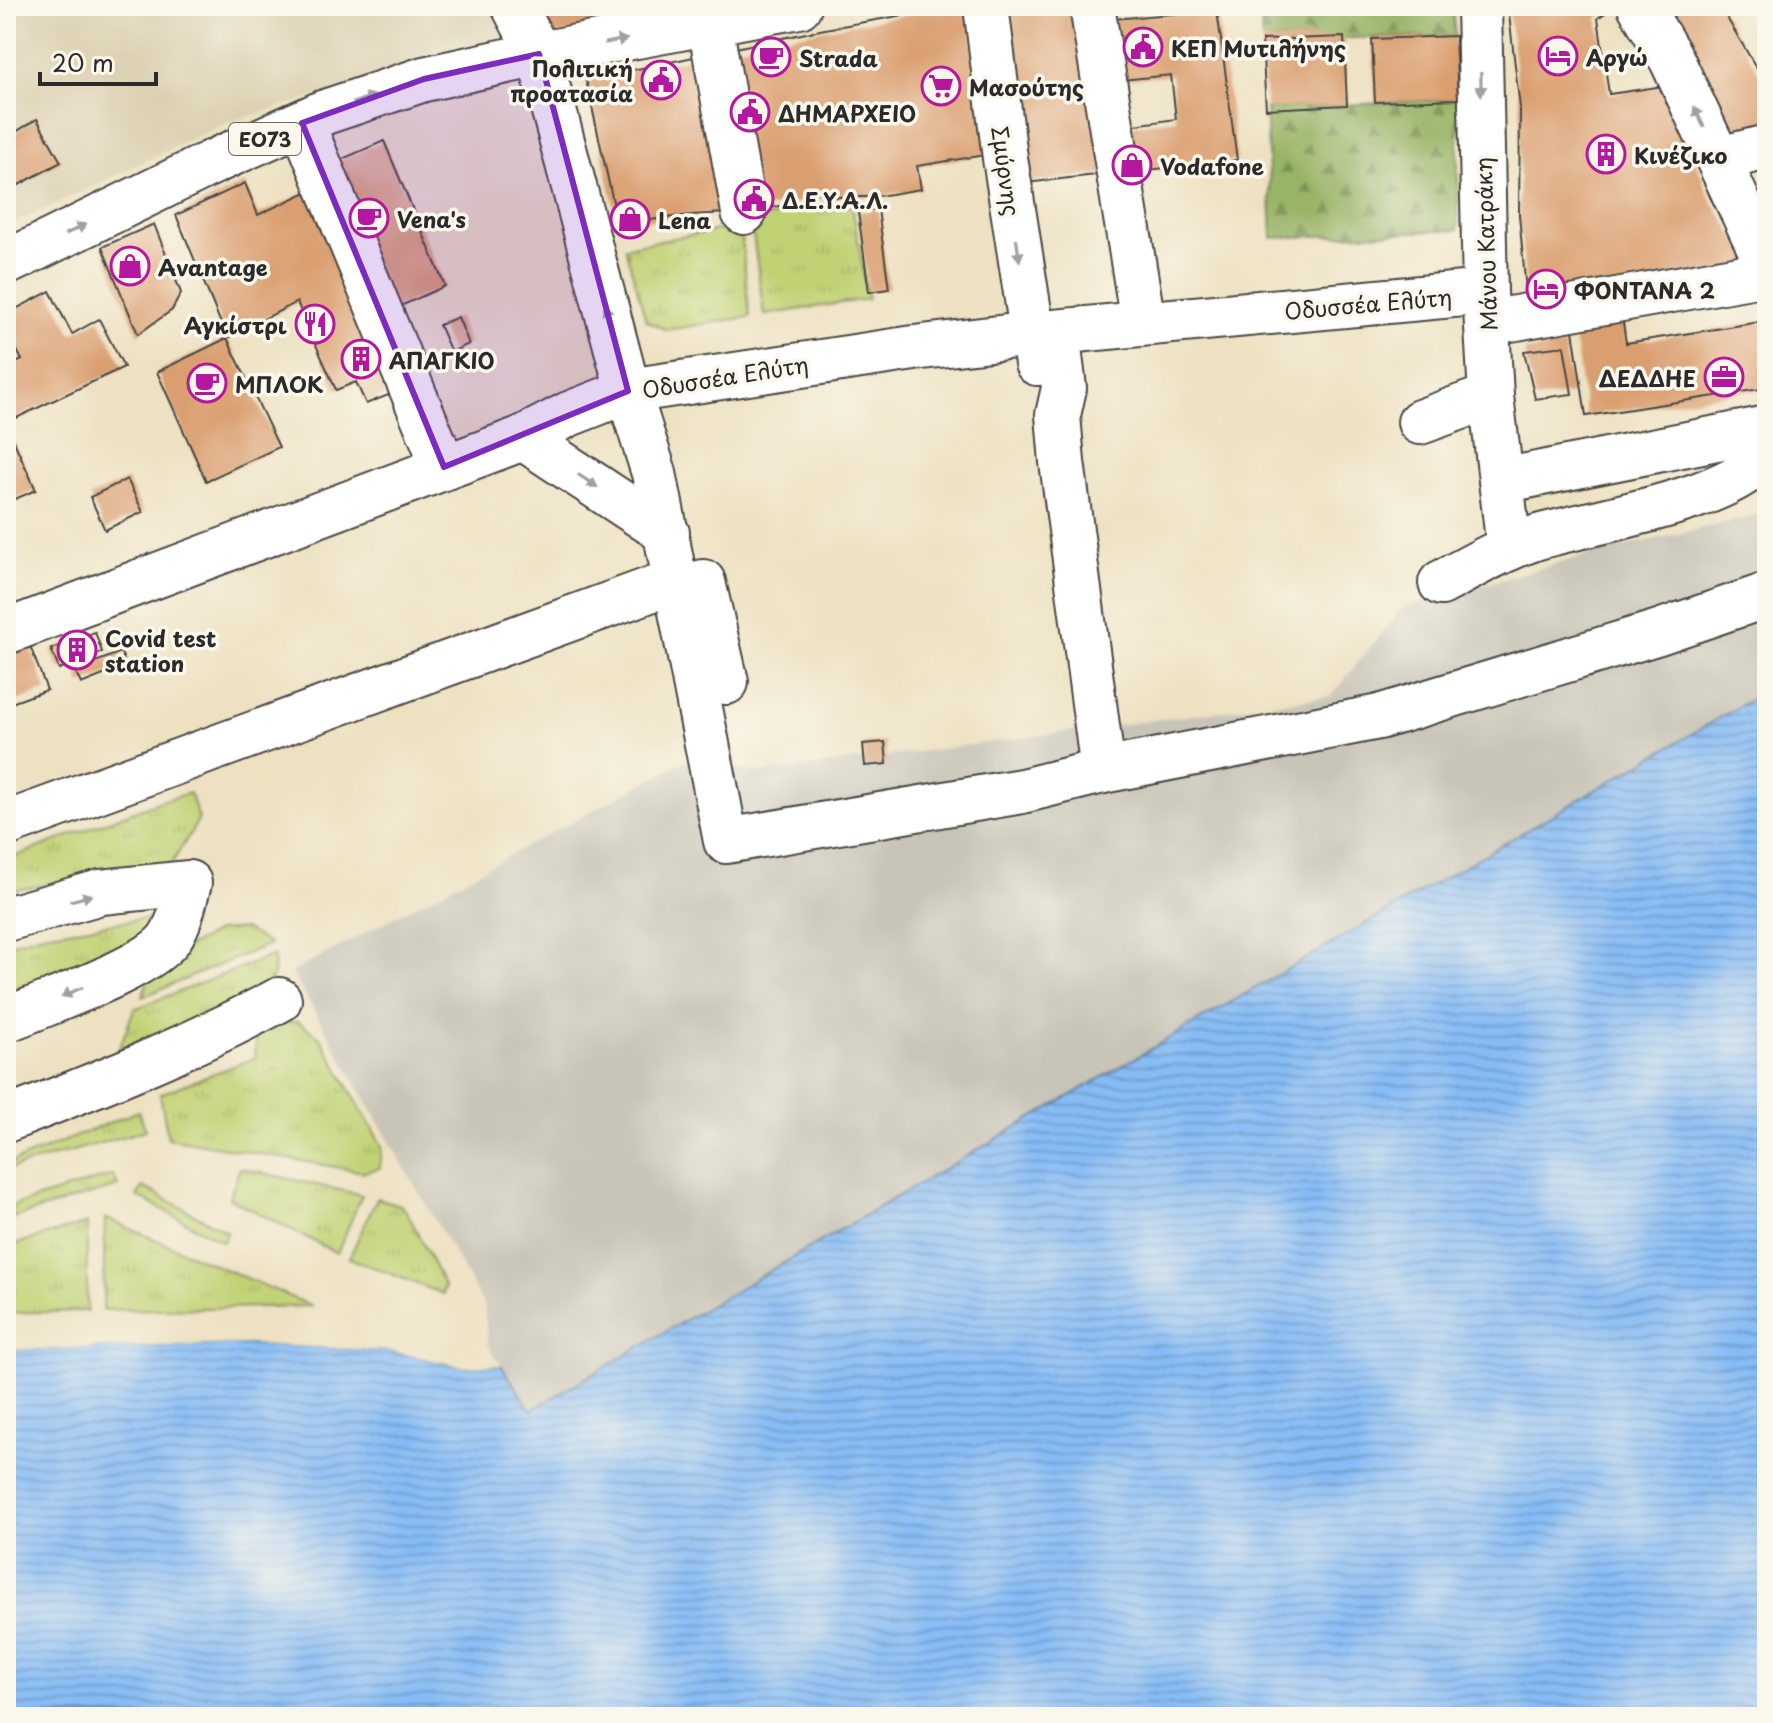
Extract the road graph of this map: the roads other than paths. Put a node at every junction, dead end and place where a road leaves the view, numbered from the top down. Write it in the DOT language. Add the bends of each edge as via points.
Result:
graph roads {
  1 [pos="514,6"];
  2 [pos="799,6"];
  3 [pos="986,6"];
  4 [pos="1092,6"];
  5 [pos="1479,6"];
  6 [pos="1640,6"];
  7 [pos="710,24"];
  8 [pos="539,54"];
  9 [pos="302,123"];
  10 [pos="1767,147"];
  11 [pos="1719,159"];
  12 [pos="744,212"];
  13 [pos="6,263"];
  14 [pos="1767,264"];
  15 [pos="1767,273"];
  16 [pos="1486,308"];
  17 [pos="1143,323"];
  18 [pos="1045,333"];
  19 [pos="628,391"];
  20 [pos="1491,396"];
  21 [pos="1420,422"];
  22 [pos="1767,428"];
  23 [pos="523,438"];
  24 [pos="1767,446"];
  25 [pos="444,467"];
  26 [pos="654,473"];
  27 [pos="1502,481"];
  28 [pos="667,533"];
  29 [pos="1509,548"];
  30 [pos="674,581"];
  31 [pos="1441,583"];
  32 [pos="1767,595"];
  33 [pos="6,632"];
  34 [pos="689,659"];
  35 [pos="1103,771"];
  36 [pos="6,824"];
  37 [pos="6,919"];
  38 [pos="279,1000"];
  39 [pos="6,1020"];
  40 [pos="6,1120"];
  1 -- 8 [label="street"];
  2 -- 7 [label="street, ΕΟ73"];
  3 -- 18 [label="street, Σμύρνης, one-way" via="1007,173"];
  4 -- 17 [label="street"];
  5 -- 16 [label="street, Μάνου Κατράκη, one-way"];
  11 -- 6 [label="street, one-way"];
  8 -- 7 [label="street, ΕΟ73, one-way"];
  7 -- 12 [label="street"];
  9 -- 8 [label="street, ΕΟ73, one-way" via="424,79"];
  19 -- 8 [label="street, one-way"];
  13 -- 9 [label="street, ΕΟ73, one-way"];
  9 -- 25 [label="street"];
  10 -- 11 [label="street"];
  11 -- 14 [label="street"];
  15 -- 16 [label="street, Οδυσσέα Ελύτη"];
  16 -- 17 [label="street, Οδυσσέα Ελύτη"];
  16 -- 20 [label="street, Μάνου Κατράκη"];
  17 -- 18 [label="street, Οδυσσέα Ελύτη"];
  18 -- 19 [label="street, Οδυσσέα Ελύτη"];
  18 -- 35 [label="street, Σμύρνης" via="1041,390 1058,415"];
  19 -- 23 [label="street, Οδυσσέα Ελύτη"];
  19 -- 26 [label="street"];
  20 -- 21 [label="street"];
  20 -- 27 [label="street, Μάνου Κατράκη"];
  22 -- 27 [label="street"];
  23 -- 25 [label="street, Οδυσσέα Ελύτη"];
  23 -- 28 [label="street, one-way"];
  24 -- 29 [label="street" via="1760,460 1728,483 1660,508"];
  25 -- 33 [label="street, Οδυσσέα Ελύτη"];
  26 -- 28 [label="street"];
  26 -- 34 [label="street" via="682,484 726,682"];
  27 -- 29 [label="street, Μάνου Κατράκη"];
  28 -- 30 [label="street"];
  29 -- 31 [label="street"];
  30 -- 34 [label="street"];
  30 -- 36 [label="street"];
  32 -- 35 [label="street" via="1379,717"];
  34 -- 35 [label="street" via="726,841 1022,791"];
  37 -- 39 [label="street, one-way" via="101,892 189,883 170,939 143,962"];
  38 -- 40 [label="street" via="117,1076"];
}
